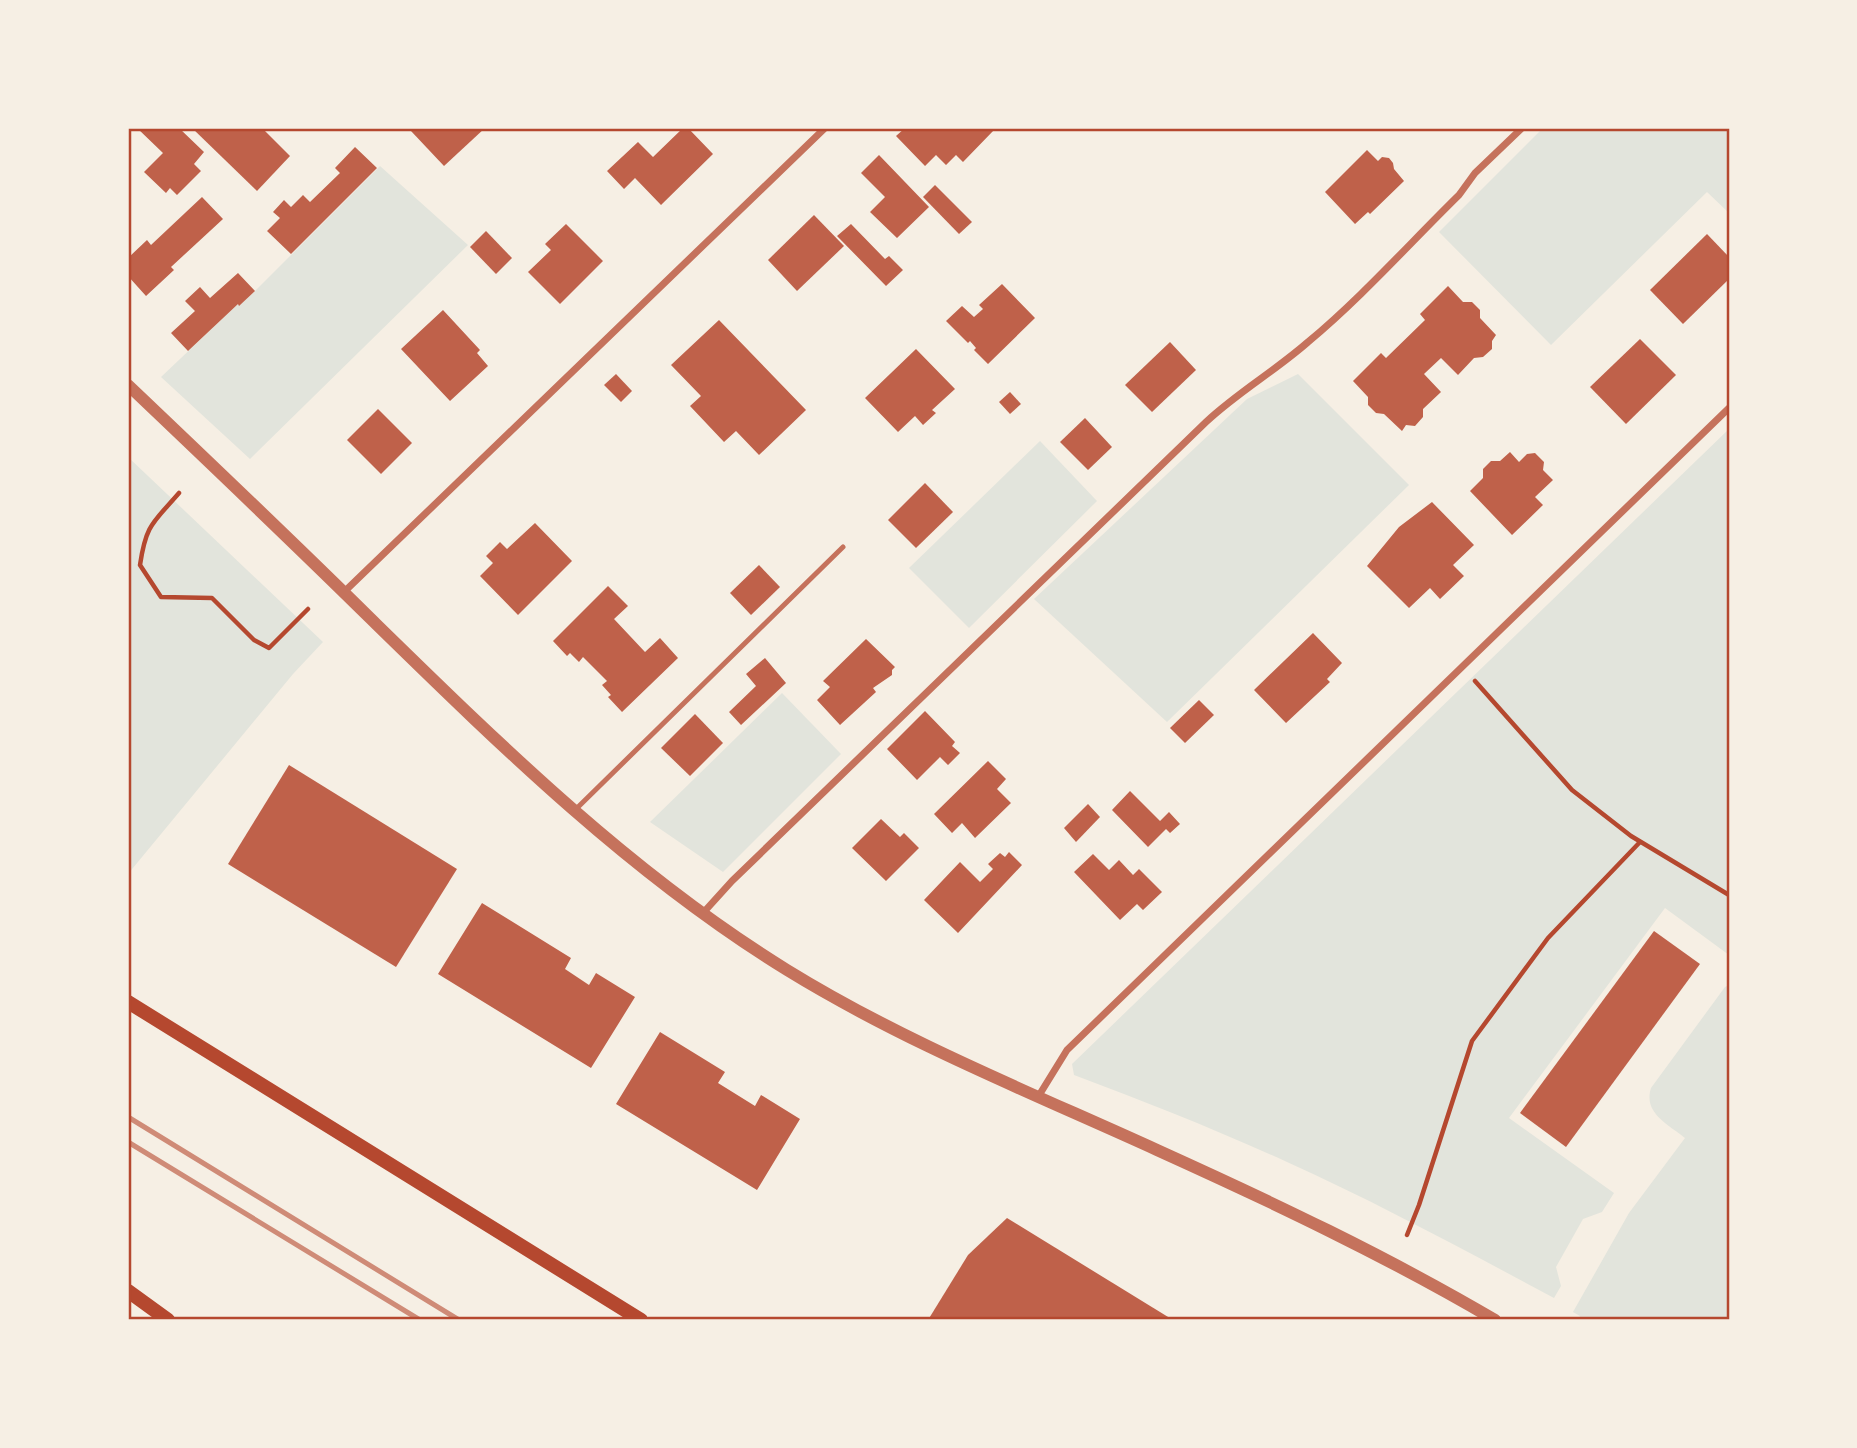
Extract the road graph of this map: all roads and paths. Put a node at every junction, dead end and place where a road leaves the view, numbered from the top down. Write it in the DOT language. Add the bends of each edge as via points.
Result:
graph roads {
  1 [pos="825,128"];
  2 [pos="1521,128"];
  3 [pos="128,385"];
  4 [pos="1729,408"];
  5 [pos="179,493"];
  6 [pos="843,547"];
  7 [pos="344,592"];
  8 [pos="308,609"];
  9 [pos="1462,667"];
  10 [pos="574,811"];
  11 [pos="1640,842"];
  12 [pos="1729,895"];
  13 [pos="703,913"];
  14 [pos="128,1002"];
  15 [pos="1038,1097"];
  16 [pos="1407,1235"];
  17 [pos="128,1291"];
  18 [pos="168,1320"];
  19 [pos="641,1320"];
  20 [pos="1495,1320"];
  1 -- 7 [label="street"];
  2 -- 13 [label="street" via="1324,328 1232,397"];
  3 -- 7 [label="street"];
  4 -- 9 [label="street"];
  5 -- 8 [label="path" via="147,528 143,542 140,565 160,597 212,598 254,640 269,648"];
  6 -- 10 [label="lane"];
  7 -- 10 [label="street"];
  9 -- 11 [label="path" via="1572,790"];
  9 -- 15 [label="street" via="1067,1050"];
  10 -- 13 [label="street"];
  11 -- 12 [label="path"];
  11 -- 16 [label="path" via="1548,938 1472,1041"];
  13 -- 15 [label="street" via="864,1014"];
  14 -- 19 [label="main road"];
  15 -- 20 [label="street" via="1281,1207"];
  17 -- 18 [label="main road"];
}
